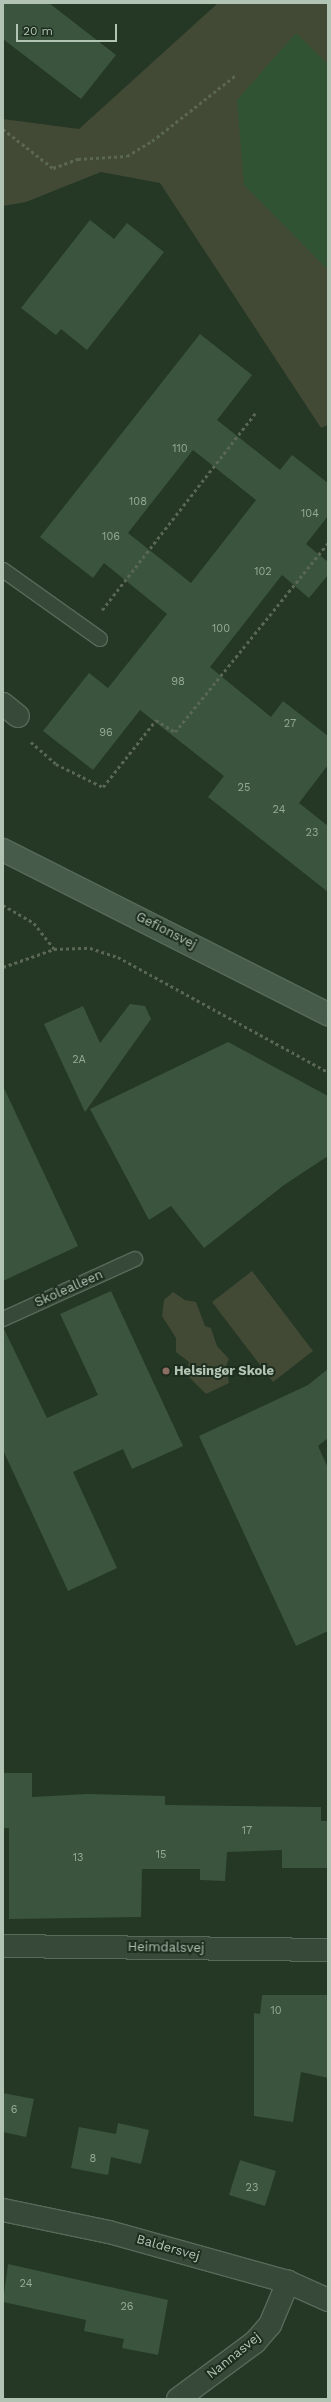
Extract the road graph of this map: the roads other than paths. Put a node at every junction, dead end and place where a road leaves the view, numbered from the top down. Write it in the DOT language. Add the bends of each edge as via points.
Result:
graph roads {
  1 [pos="3,570"];
  2 [pos="100,639"];
  3 [pos="3,850"];
  4 [pos="328,1014"];
  5 [pos="135,1259"];
  6 [pos="3,1319"];
  7 [pos="3,1946"];
  8 [pos="328,1950"];
  9 [pos="3,2210"];
  10 [pos="288,2282"];
  11 [pos="328,2300"];
  12 [pos="178,2399"];
  1 -- 2 [label="lane"];
  3 -- 4 [label="main road, Gefionsvej"];
  5 -- 6 [label="lane, Skolealleen"];
  7 -- 8 [label="street, Heimdalsvej"];
  9 -- 10 [label="street, Baldersvej" via="109,2232"];
  10 -- 11 [label="street, Baldersvej"];
  10 -- 12 [label="street, Nannasvej" via="270,2325 255,2342"];
}
